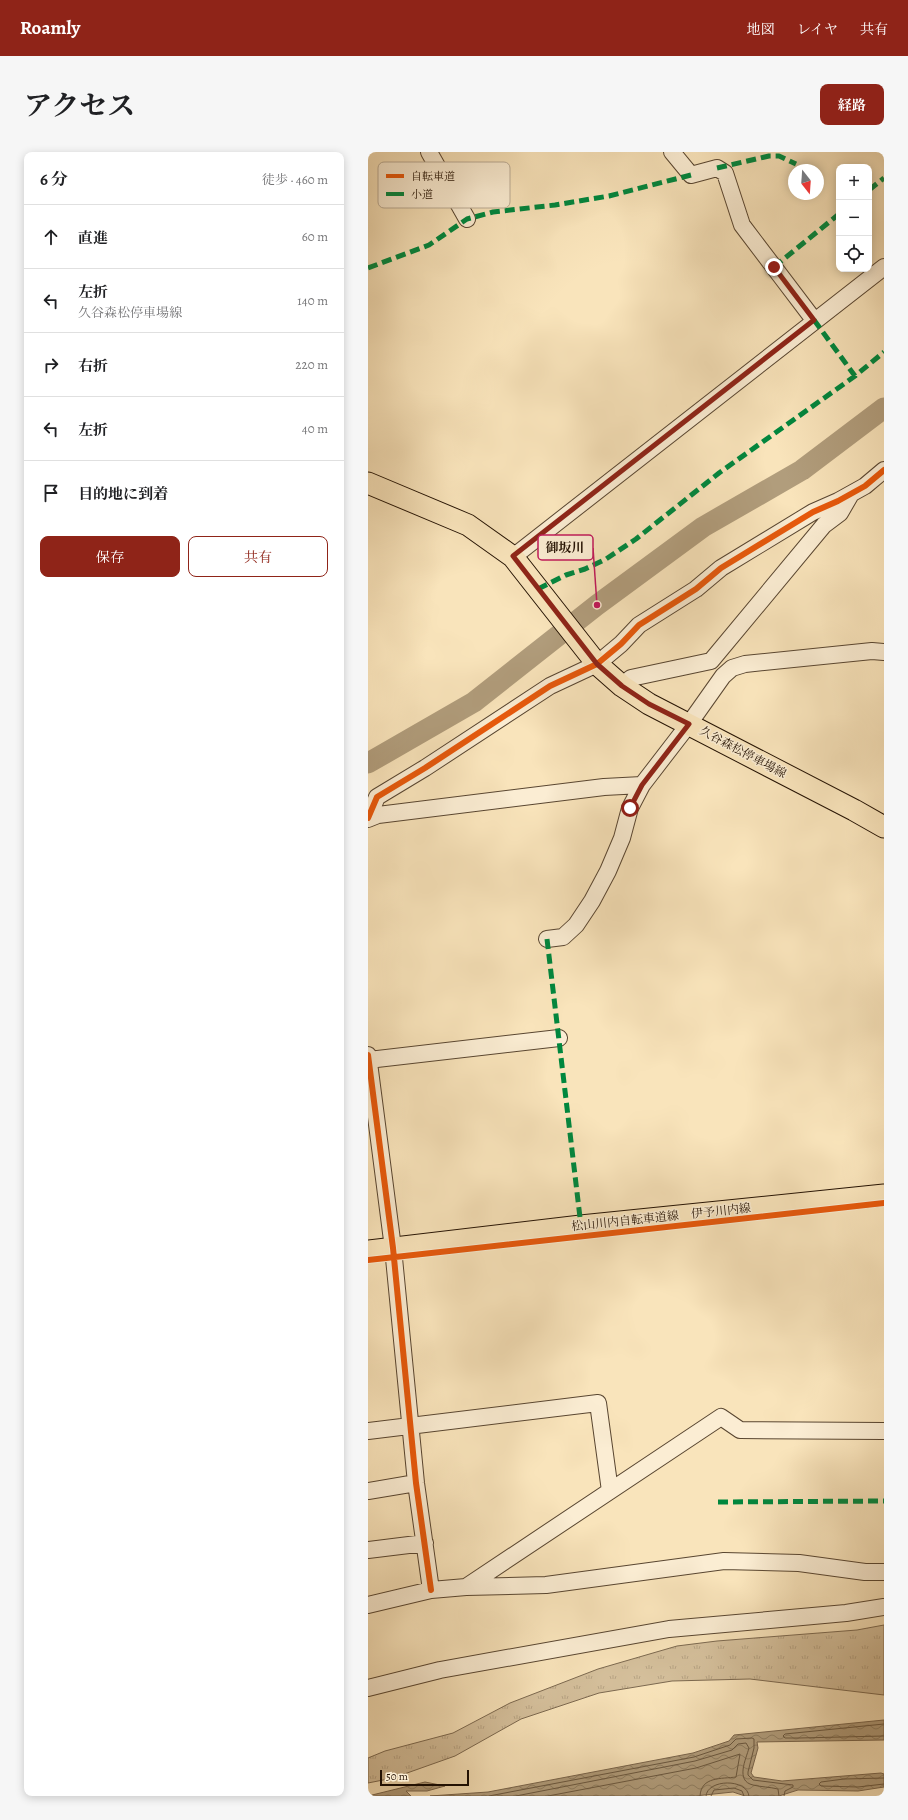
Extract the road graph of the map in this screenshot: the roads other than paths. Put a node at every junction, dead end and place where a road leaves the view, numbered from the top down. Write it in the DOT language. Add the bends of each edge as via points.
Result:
graph roads {
  1 [pos="429,152"];
  2 [pos="672,152"];
  3 [pos="435,162"];
  4 [pos="461,208"];
  5 [pos="467,219"];
  6 [pos="884,267"];
  7 [pos="814,320"];
  8 [pos="884,470"];
  9 [pos="368,483"];
  10 [pos="852,493"];
  11 [pos="513,556"];
  12 [pos="884,652"];
  13 [pos="594,661"];
  14 [pos="622,686"];
  15 [pos="689,724"];
  16 [pos="642,785"];
  17 [pos="368,818"];
  18 [pos="884,828"];
  19 [pos="547,939"];
  20 [pos="559,1038"];
  21 [pos="368,1059"];
  22 [pos="884,1195"];
  23 [pos="393,1248"];
  24 [pos="368,1251"];
  25 [pos="411,1426"];
  26 [pos="368,1431"];
  27 [pos="884,1431"];
  28 [pos="416,1484"];
  29 [pos="368,1491"];
  30 [pos="610,1491"];
  31 [pos="424,1543"];
  32 [pos="368,1550"];
  33 [pos="884,1572"];
  34 [pos="466,1587"];
  35 [pos="431,1590"];
  36 [pos="368,1605"];
  37 [pos="884,1607"];
  38 [pos="368,1688"];
  1 -- 3 [label="street"];
  2 -- 7 [label="street" via="691,175 717,168 725,173 742,225"];
  4 -- 5 [label="street"];
  6 -- 7 [label="street"];
  7 -- 11 [label="street"];
  8 -- 10 [label="street"];
  9 -- 11 [label="main road, 久谷森松停車場線" via="468,525"];
  10 -- 13 [label="street" via="813,512 721,568 696,589 639,626 621,644"];
  10 -- 14 [label="street" via="840,513 824,525 711,662 631,678"];
  11 -- 13 [label="main road, 久谷森松停車場線"];
  12 -- 15 [label="street" via="872,651 745,664 732,668 723,676"];
  13 -- 14 [label="main road, 久谷森松停車場線"];
  13 -- 17 [label="street" via="550,686 426,768 377,797"];
  14 -- 15 [label="main road, 久谷森松停車場線" via="649,704"];
  15 -- 16 [label="street"];
  15 -- 18 [label="main road, 久谷森松停車場線"];
  16 -- 17 [label="street" via="580,790"];
  16 -- 19 [label="street" via="630,808 622,838 608,871 592,902 576,926 563,937"];
  20 -- 21 [label="street"];
  21 -- 23 [label="street"];
  22 -- 23 [label="main road, 伊予川内線"];
  23 -- 24 [label="main road, 伊予川内線"];
  23 -- 25 [label="street"];
  25 -- 26 [label="street"];
  25 -- 28 [label="street"];
  25 -- 30 [label="street" via="598,1403"];
  27 -- 30 [label="street" via="740,1430 722,1417"];
  28 -- 29 [label="street"];
  28 -- 31 [label="street"];
  30 -- 34 [label="street"];
  31 -- 32 [label="street"];
  31 -- 35 [label="street"];
  33 -- 34 [label="street" via="865,1572 799,1562 724,1561 546,1585"];
  34 -- 35 [label="street"];
  35 -- 36 [label="street"];
  37 -- 38 [label="street" via="846,1613 669,1629 440,1670"];
}
